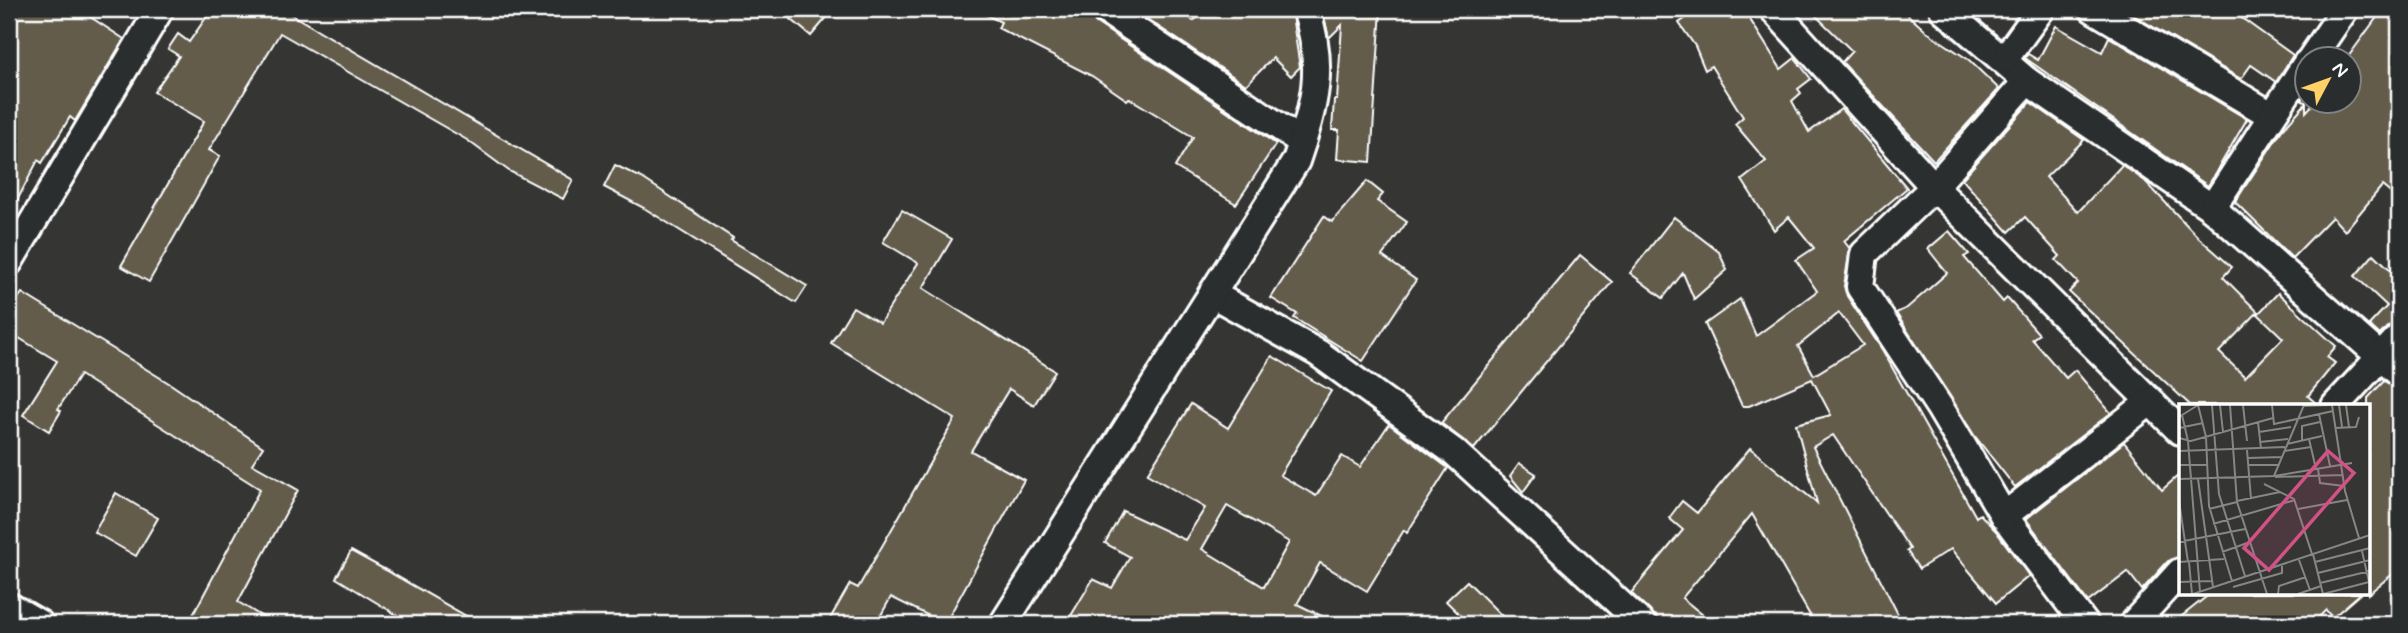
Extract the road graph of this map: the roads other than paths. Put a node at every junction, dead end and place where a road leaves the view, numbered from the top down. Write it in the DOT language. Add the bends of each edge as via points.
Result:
graph roads {
  1 [pos="1104,9"];
  2 [pos="1306,9"];
  3 [pos="1773,9"];
  4 [pos="1942,9"];
  5 [pos="2041,9"];
  6 [pos="2093,9"];
  7 [pos="2345,9"];
  8 [pos="150,12"];
  9 [pos="2319,46"];
  10 [pos="2004,60"];
  11 [pos="2027,81"];
  12 [pos="2292,84"];
  13 [pos="2271,115"];
  14 [pos="1302,142"];
  15 [pos="1934,187"];
  16 [pos="2212,208"];
  17 [pos="10,257"];
  18 [pos="1212,294"];
  19 [pos="2399,337"];
  20 [pos="2390,365"];
  21 [pos="2151,401"];
  22 [pos="2336,404"];
  23 [pos="2179,430"];
  24 [pos="2004,516"];
  25 [pos="2179,573"];
  26 [pos="9,606"];
  27 [pos="40,624"];
  28 [pos="1003,624"];
  29 [pos="1642,624"];
  30 [pos="2085,624"];
  31 [pos="2133,624"];
  1 -- 14 [label="street"];
  2 -- 14 [label="street" via="1317,42 1314,105"];
  3 -- 15 [label="street"];
  4 -- 10 [label="street"];
  5 -- 10 [label="street"];
  6 -- 13 [label="street"];
  7 -- 9 [label="street"];
  8 -- 17 [label="street"];
  10 -- 11 [label="street"];
  11 -- 15 [label="street"];
  11 -- 16 [label="street"];
  12 -- 13 [label="street"];
  13 -- 16 [label="street"];
  14 -- 18 [label="street" via="1296,161"];
  15 -- 21 [label="street"];
  15 -- 24 [label="street" via="1864,254 1860,287"];
  16 -- 20 [label="street"];
  18 -- 28 [label="street"];
  18 -- 29 [label="street" via="1318,353 1444,444"];
  19 -- 20 [label="street"];
  20 -- 22 [label="street"];
  21 -- 23 [label="street"];
  21 -- 24 [label="street"];
  24 -- 30 [label="street"];
  25 -- 31 [label="street"];
  26 -- 27 [label="street"];
}
